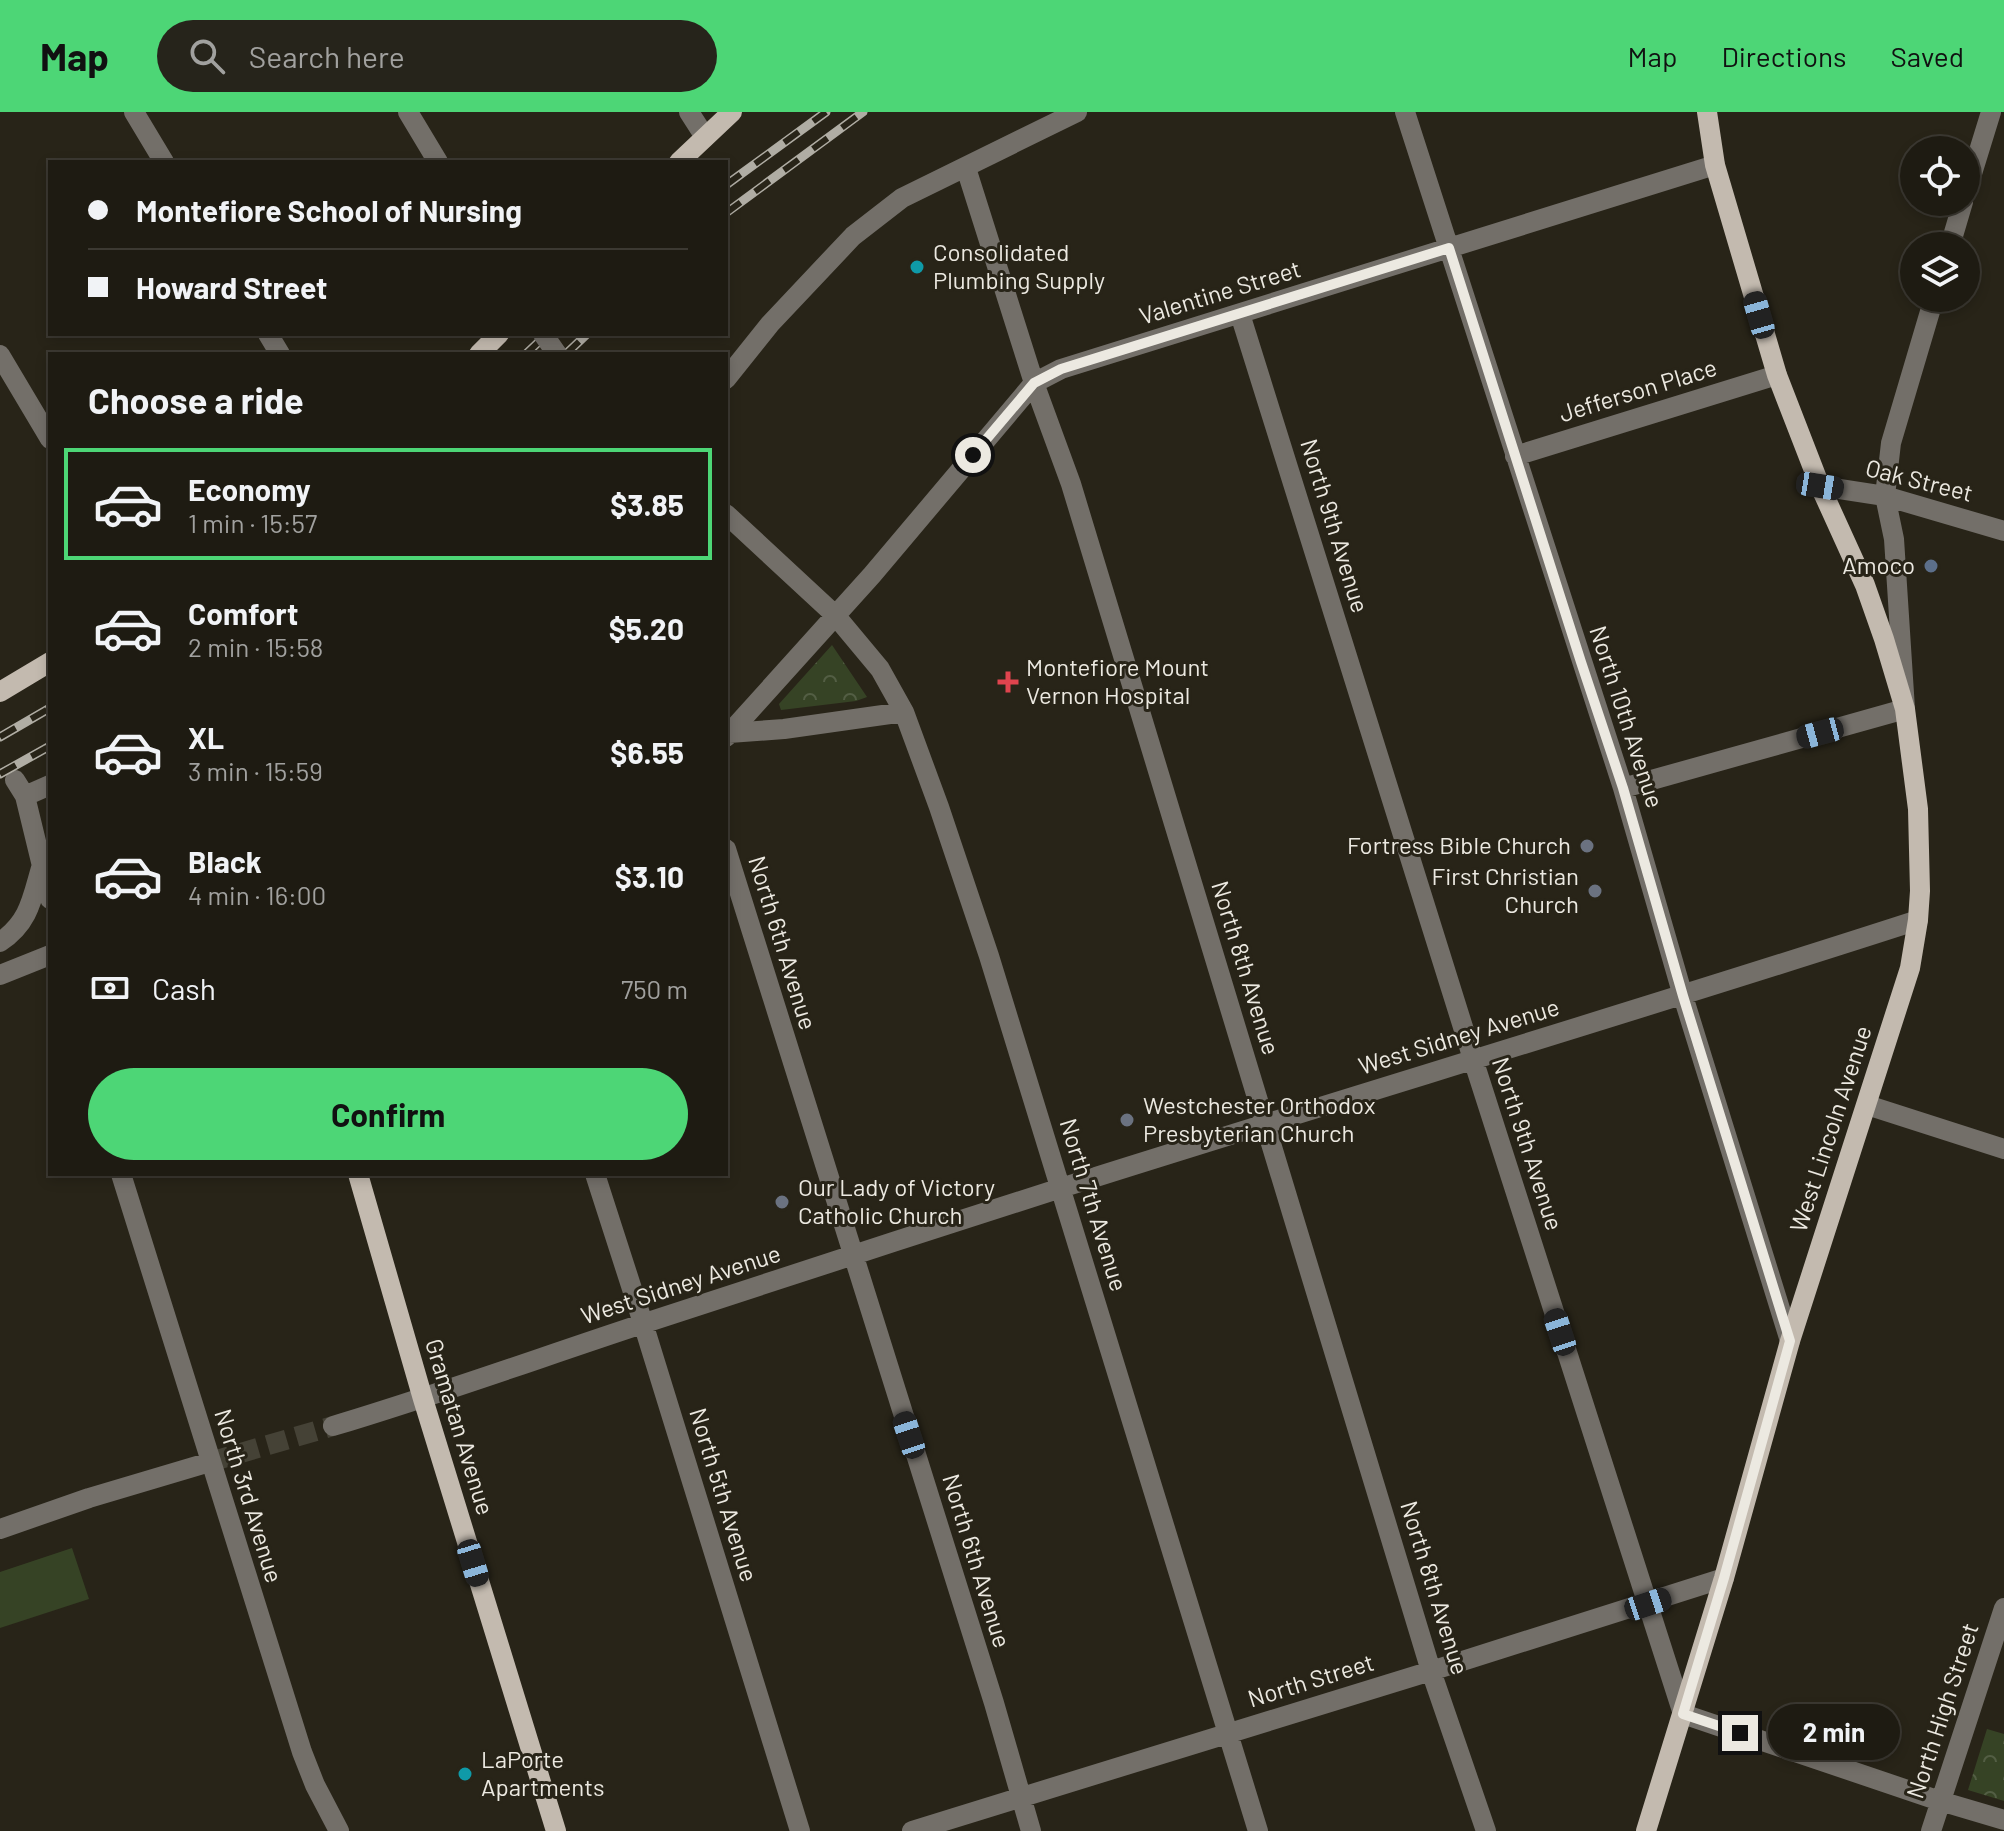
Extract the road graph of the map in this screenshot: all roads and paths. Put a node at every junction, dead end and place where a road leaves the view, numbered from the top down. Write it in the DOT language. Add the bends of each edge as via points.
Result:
graph roads {
  1 [pos="134,112"];
  2 [pos="408,112"];
  3 [pos="689,112"];
  4 [pos="732,112"];
  5 [pos="1077,112"];
  6 [pos="1405,112"];
  7 [pos="1707,112"];
  8 [pos="1991,112"];
  9 [pos="705,137"];
  10 [pos="1980,148"];
  11 [pos="163,160"];
  12 [pos="437,160"];
  13 [pos="681,160"];
  14 [pos="1715,165"];
  15 [pos="966,168"];
  16 [pos="1449,248"];
  17 [pos="1930,312"];
  18 [pos="1240,314"];
  19 [pos="497,336"];
  20 [pos="481,352"];
  21 [pos="0,355"];
  22 [pos="1777,375"];
  23 [pos="728,376"];
  24 [pos="1034,383"];
  25 [pos="48,436"];
  26 [pos="1515,456"];
  27 [pos="1820,486"];
  28 [pos="1885,496"];
  29 [pos="728,516"];
  30 [pos="2004,531"];
  31 [pos="835,615"];
  32 [pos="48,663"];
  33 [pos="0,692"];
  34 [pos="1905,709"];
  35 [pos="904,712"];
  36 [pos="728,735"];
  37 [pos="48,785"];
  38 [pos="1623,788"];
  39 [pos="728,855"];
  40 [pos="42,864"];
  41 [pos="48,890"];
  42 [pos="1918,920"];
  43 [pos="0,942"];
  44 [pos="48,952"];
  45 [pos="48,953"];
  46 [pos="0,955"];
  47 [pos="0,975"];
  48 [pos="1683,996"];
  49 [pos="1473,1059"];
  50 [pos="1867,1105"];
  51 [pos="1266,1124"];
  52 [pos="2004,1149"];
  53 [pos="122,1176"];
  54 [pos="359,1176"];
  55 [pos="596,1176"];
  56 [pos="1061,1188"];
  57 [pos="853,1256"];
  58 [pos="643,1323"];
  59 [pos="1790,1341"];
  60 [pos="423,1399"];
  61 [pos="333,1426"];
  62 [pos="210,1462"];
  63 [pos="0,1529"];
  64 [pos="1724,1578"];
  65 [pos="1648,1604"];
  66 [pos="2004,1608"];
  67 [pos="1431,1671"];
  68 [pos="1683,1714"];
  69 [pos="1227,1733"];
  70 [pos="1020,1798"];
  71 [pos="1940,1801"];
  72 [pos="2004,1820"];
  73 [pos="338,1830"];
  74 [pos="556,1831"];
  75 [pos="800,1831"];
  76 [pos="912,1831"];
  77 [pos="1031,1831"];
  78 [pos="1258,1831"];
  79 [pos="1486,1831"];
  80 [pos="1646,1831"];
  81 [pos="1931,1831"];
  1 -- 11 [label="street"];
  2 -- 12 [label="street"];
  3 -- 9 [label="street"];
  4 -- 9 [label="main road"];
  5 -- 15 [label="street"];
  6 -- 16 [label="street, North 10th Avenue"];
  7 -- 14 [label="main road, West Lincoln Avenue"];
  8 -- 10 [label="street"];
  9 -- 13 [label="main road"];
  14 -- 16 [label="street, Valentine Street"];
  14 -- 22 [label="main road, West Lincoln Avenue"];
  15 -- 23 [label="street" via="902,198 853,236"];
  15 -- 24 [label="street, North 8th Avenue"];
  16 -- 18 [label="street, Valentine Street"];
  16 -- 26 [label="street, North 10th Avenue"];
  17 -- 28 [label="street, West Lincoln Avenue" via="1891,443"];
  18 -- 24 [label="street, Valentine Street" via="1061,369"];
  18 -- 49 [label="street, North 9th Avenue"];
  19 -- 20 [label="main road"];
  21 -- 25 [label="street"];
  22 -- 26 [label="street, Jefferson Place"];
  22 -- 27 [label="main road, West Lincoln Avenue"];
  24 -- 31 [label="street, Valentine Street"];
  24 -- 51 [label="street, North 8th Avenue" via="1071,484"];
  26 -- 38 [label="street, North 10th Avenue"];
  27 -- 28 [label="street, Oak Street"];
  27 -- 34 [label="main road, West Lincoln Avenue" via="1865,585"];
  28 -- 30 [label="street, Oak Street"];
  28 -- 34 [label="street, West Lincoln Avenue" via="1894,539"];
  29 -- 31 [label="street, North 7th Avenue"];
  31 -- 35 [label="street, North 7th Avenue" via="880,669"];
  31 -- 36 [label="street, Valentine Street"];
  32 -- 33 [label="main road"];
  34 -- 38 [label="street"];
  34 -- 42 [label="main road, West Lincoln Avenue" via="1918,809"];
  35 -- 36 [label="street"];
  35 -- 56 [label="street, North 7th Avenue" via="971,900"];
  37 -- 40 [label="street" via="20,788"];
  38 -- 48 [label="street, North 10th Avenue"];
  39 -- 57 [label="street, North 6th Avenue"];
  40 -- 41 [label="street"];
  40 -- 43 [label="street" via="21,924"];
  42 -- 48 [label="street, West Sidney Avenue"];
  42 -- 50 [label="main road, West Lincoln Avenue" via="1910,968"];
  44 -- 46 [label="street"];
  45 -- 47 [label="street"];
  48 -- 49 [label="street, West Sidney Avenue"];
  48 -- 59 [label="street, North 10th Avenue"];
  49 -- 51 [label="street, West Sidney Avenue"];
  49 -- 65 [label="street, North 9th Avenue"];
  50 -- 52 [label="street"];
  50 -- 59 [label="main road, West Lincoln Avenue"];
  51 -- 56 [label="street, West Sidney Avenue"];
  51 -- 67 [label="street, North 8th Avenue"];
  53 -- 62 [label="street, North 3rd Avenue"];
  54 -- 60 [label="main road, Gramatan Avenue"];
  55 -- 58 [label="street, North 5th Avenue"];
  56 -- 57 [label="street, West Sidney Avenue"];
  56 -- 69 [label="street, North 7th Avenue"];
  57 -- 58 [label="street, West Sidney Avenue"];
  57 -- 70 [label="street, North 6th Avenue"];
  58 -- 60 [label="street, West Sidney Avenue"];
  58 -- 75 [label="street, North 5th Avenue"];
  59 -- 64 [label="main road, West Lincoln Avenue"];
  60 -- 61 [label="street, West Sidney Avenue"];
  60 -- 74 [label="main road, Gramatan Avenue"];
  62 -- 63 [label="street"];
  62 -- 73 [label="street, North 3rd Avenue" via="302,1752"];
  64 -- 65 [label="street, North Street"];
  64 -- 68 [label="main road, West Lincoln Avenue"];
  65 -- 67 [label="street, North Street"];
  65 -- 68 [label="street, North 9th Avenue"];
  66 -- 71 [label="street, North High Street"];
  67 -- 69 [label="street, North Street"];
  67 -- 79 [label="street, North 8th Avenue"];
  68 -- 71 [label="street"];
  68 -- 80 [label="main road, West Lincoln Avenue"];
  69 -- 70 [label="street, North Street"];
  69 -- 78 [label="street, North 7th Avenue"];
  70 -- 76 [label="street, North Street"];
  70 -- 77 [label="street, North 6th Avenue"];
  71 -- 72 [label="street"];
  71 -- 81 [label="street, North High Street"];
}
